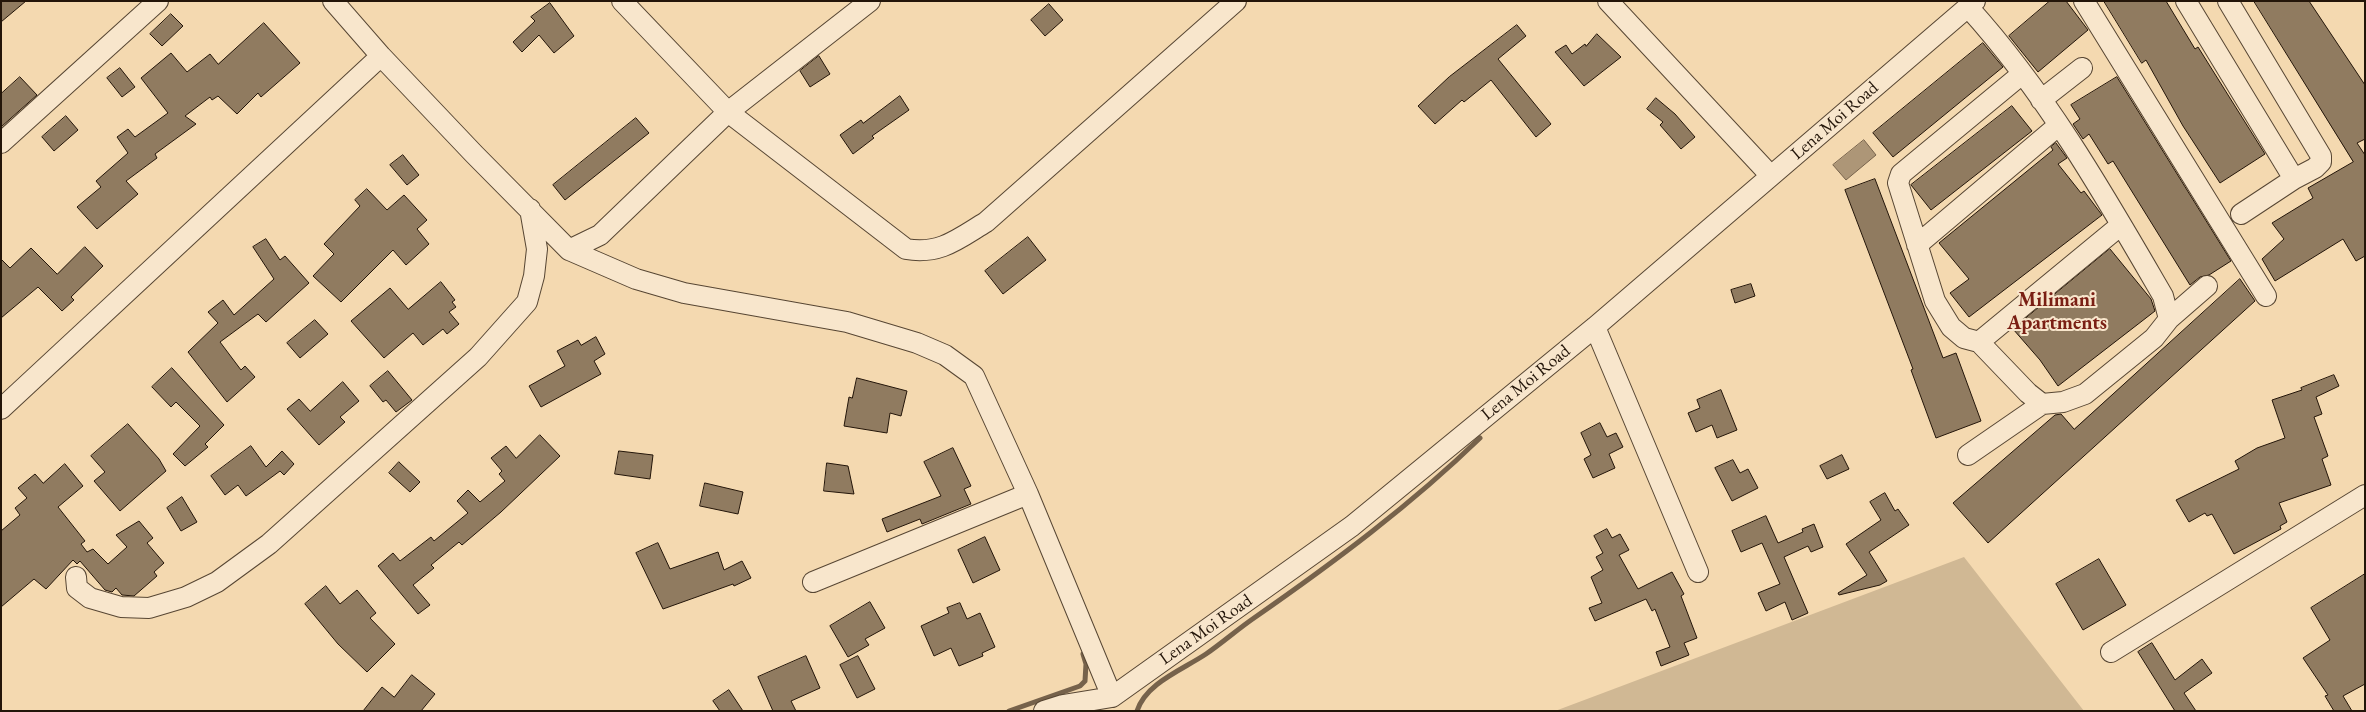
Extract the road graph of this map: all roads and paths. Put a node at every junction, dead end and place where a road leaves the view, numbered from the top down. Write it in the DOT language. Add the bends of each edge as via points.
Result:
graph roads {
  1 [pos="158,1"];
  2 [pos="333,1"];
  3 [pos="622,1"];
  4 [pos="870,1"];
  5 [pos="1236,1"];
  6 [pos="1608,1"];
  7 [pos="2084,1"];
  8 [pos="2186,1"];
  9 [pos="2228,1"];
  10 [pos="1971,4"];
  11 [pos="380,56"];
  12 [pos="2082,68"];
  13 [pos="2022,74"];
  14 [pos="2041,100"];
  15 [pos="728,112"];
  16 [pos="2059,125"];
  17 [pos="1,143"];
  18 [pos="1771,176"];
  19 [pos="2294,179"];
  20 [pos="530,209"];
  21 [pos="2241,214"];
  22 [pos="2121,225"];
  23 [pos="1917,245"];
  24 [pos="569,250"];
  25 [pos="2207,286"];
  26 [pos="2266,296"];
  27 [pos="2169,319"];
  28 [pos="1595,327"];
  29 [pos="1979,342"];
  30 [pos="2042,404"];
  31 [pos="1,408"];
  32 [pos="1968,455"];
  33 [pos="1028,494"];
  34 [pos="2365,495"];
  35 [pos="1698,572"];
  36 [pos="76,577"];
  37 [pos="812,582"];
  38 [pos="2111,652"];
  39 [pos="1112,697"];
  40 [pos="1044,711"];
  1 -- 17 [label="street"];
  2 -- 11 [label="street"];
  3 -- 15 [label="street"];
  4 -- 15 [label="street"];
  5 -- 15 [label="street" via="986,222 943,248 929,251 906,249"];
  6 -- 18 [label="street"];
  7 -- 26 [label="street"];
  8 -- 19 [label="street"];
  9 -- 19 [label="street" via="2321,156 2321,162 2315,168"];
  10 -- 13 [label="street"];
  10 -- 18 [label="street, Lena Moi Road"];
  11 -- 20 [label="street"];
  11 -- 31 [label="street"];
  12 -- 14 [label="street"];
  13 -- 14 [label="street"];
  13 -- 23 [label="street" via="1900,174 1898,183"];
  14 -- 16 [label="street"];
  15 -- 24 [label="street" via="600,234"];
  16 -- 22 [label="street"];
  16 -- 23 [label="street"];
  18 -- 28 [label="street, Lena Moi Road"];
  19 -- 21 [label="street"];
  20 -- 24 [label="street"];
  20 -- 36 [label="street" via="537,249 527,302 478,357 269,544 217,582 186,597 149,608 121,607 90,598 77,588"];
  22 -- 27 [label="street" via="2163,296"];
  22 -- 29 [label="street"];
  23 -- 29 [label="street" via="1935,301 1951,328 1964,338"];
  24 -- 33 [label="street" via="636,279 684,293 847,322 945,355 974,376"];
  25 -- 27 [label="street"];
  27 -- 30 [label="street" via="2154,338 2086,394 2063,402"];
  28 -- 35 [label="street"];
  28 -- 39 [label="street, Lena Moi Road" via="1352,526"];
  29 -- 30 [label="street"];
  30 -- 32 [label="street"];
  33 -- 37 [label="street"];
  33 -- 39 [label="street"];
  34 -- 38 [label="street"];
  39 -- 40 [label="street, Lena Moi Road"];
}
